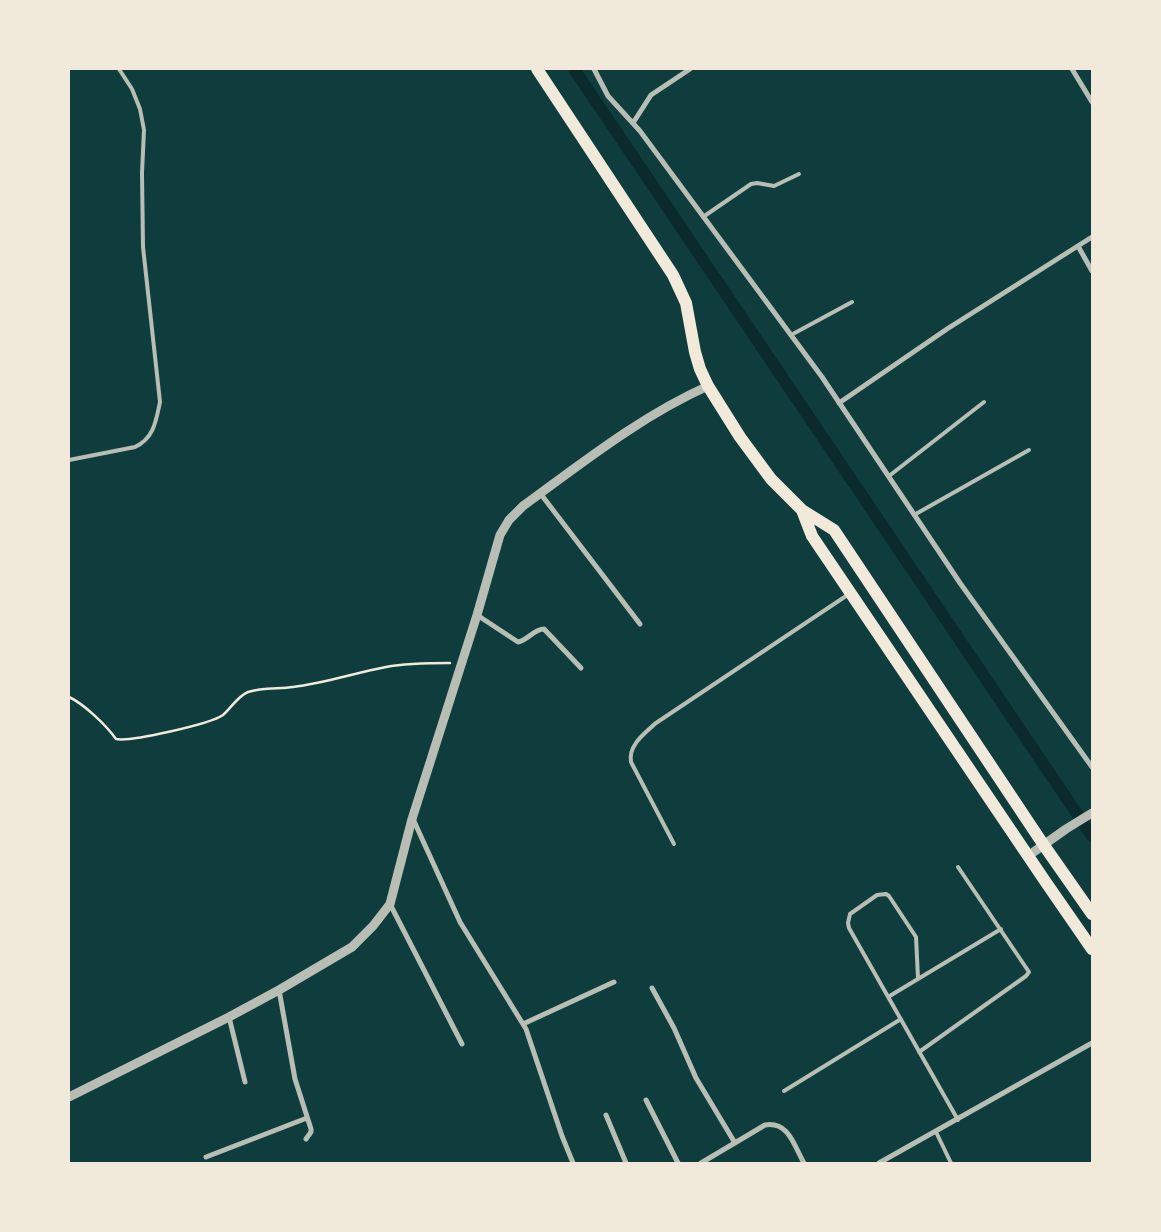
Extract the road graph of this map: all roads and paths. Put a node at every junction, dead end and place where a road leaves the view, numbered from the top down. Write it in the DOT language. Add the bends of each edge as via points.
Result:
graph roads {
  1 [pos="119,69"];
  2 [pos="538,69"];
  3 [pos="594,69"];
  4 [pos="690,69"];
  5 [pos="1072,69"];
  6 [pos="1092,102"];
  7 [pos="633,123"];
  8 [pos="799,174"];
  9 [pos="703,217"];
  10 [pos="1092,236"];
  11 [pos="1078,246"];
  12 [pos="1092,271"];
  13 [pos="852,302"];
  14 [pos="791,335"];
  15 [pos="708,386"];
  16 [pos="984,402"];
  17 [pos="839,403"];
  18 [pos="1029,450"];
  19 [pos="69,460"];
  20 [pos="889,476"];
  21 [pos="540,493"];
  22 [pos="802,510"];
  23 [pos="914,515"];
  24 [pos="851,593"];
  25 [pos="477,615"];
  26 [pos="640,624"];
  27 [pos="462,663"];
  28 [pos="581,668"];
  29 [pos="69,696"];
  30 [pos="1092,767"];
  31 [pos="1092,814"];
  32 [pos="412,819"];
  33 [pos="674,844"];
  34 [pos="1043,844"];
  35 [pos="1028,856"];
  36 [pos="958,867"];
  37 [pos="390,904"];
  38 [pos="1092,914"];
  39 [pos="1001,929"];
  40 [pos="1092,949"];
  41 [pos="918,978"];
  42 [pos="614,982"];
  43 [pos="652,988"];
  44 [pos="279,990"];
  45 [pos="888,997"];
  46 [pos="229,1017"];
  47 [pos="901,1019"];
  48 [pos="523,1024"];
  49 [pos="462,1044"];
  50 [pos="1092,1044"];
  51 [pos="919,1052"];
  52 [pos="245,1082"];
  53 [pos="784,1091"];
  54 [pos="69,1097"];
  55 [pos="646,1100"];
  56 [pos="606,1115"];
  57 [pos="307,1118"];
  58 [pos="958,1120"];
  59 [pos="936,1132"];
  60 [pos="306,1139"];
  61 [pos="735,1143"];
  62 [pos="206,1157"];
  63 [pos="708,1162"];
  64 [pos="573,1163"];
  65 [pos="626,1163"];
  66 [pos="678,1163"];
  67 [pos="701,1163"];
  68 [pos="804,1163"];
  69 [pos="879,1163"];
  70 [pos="951,1163"];
  1 -- 19 [label="lane" via="132,89 144,130 143,247 160,402 155,426 144,443"];
  2 -- 15 [label="highway" via="673,275 686,303 695,352"];
  3 -- 7 [label="street" via="608,96"];
  4 -- 7 [label="street" via="651,95"];
  5 -- 6 [label="street"];
  7 -- 9 [label="street"];
  8 -- 9 [label="lane" via="774,186 751,184"];
  9 -- 14 [label="street"];
  10 -- 11 [label="street"];
  11 -- 12 [label="street"];
  11 -- 17 [label="street" via="947,329"];
  13 -- 14 [label="lane"];
  14 -- 17 [label="street"];
  15 -- 21 [label="street" via="642,422"];
  15 -- 22 [label="highway" via="760,465"];
  16 -- 20 [label="lane"];
  17 -- 20 [label="street"];
  18 -- 23 [label="lane"];
  20 -- 23 [label="street"];
  21 -- 25 [label="street" via="509,520 500,535"];
  21 -- 26 [label="street"];
  22 -- 24 [label="highway" via="812,536"];
  22 -- 34 [label="highway" via="834,530"];
  23 -- 30 [label="street"];
  24 -- 33 [label="lane" via="667,715 639,738 632,750 631,762"];
  24 -- 35 [label="highway"];
  25 -- 27 [label="street"];
  25 -- 28 [label="street" via="518,642 538,629 544,629"];
  27 -- 29 [label="path" via="388,667 294,687 258,690 244,694 217,718 124,740 116,739 82,704"];
  27 -- 32 [label="street"];
  31 -- 34 [label="street"];
  32 -- 37 [label="street"];
  32 -- 48 [label="street" via="460,922"];
  34 -- 35 [label="street"];
  34 -- 38 [label="highway"];
  35 -- 40 [label="highway"];
  36 -- 39 [label="lane"];
  37 -- 44 [label="street" via="352,947"];
  37 -- 49 [label="street"];
  39 -- 41 [label="lane"];
  39 -- 51 [label="lane" via="1027,967 1028,974"];
  41 -- 45 [label="lane"];
  41 -- 45 [label="lane" via="916,937 891,898 886,894 877,895 850,914 848,923"];
  42 -- 48 [label="street"];
  43 -- 61 [label="street" via="696,1078"];
  44 -- 46 [label="street"];
  44 -- 57 [label="street" via="295,1079"];
  45 -- 47 [label="lane"];
  46 -- 52 [label="street"];
  46 -- 54 [label="street"];
  47 -- 51 [label="lane"];
  47 -- 53 [label="lane"];
  48 -- 64 [label="street"];
  50 -- 58 [label="street"];
  51 -- 58 [label="lane"];
  55 -- 66 [label="street"];
  56 -- 65 [label="street"];
  57 -- 60 [label="street" via="312,1131"];
  57 -- 62 [label="street"];
  58 -- 59 [label="street"];
  59 -- 69 [label="street"];
  59 -- 70 [label="lane"];
  61 -- 63 [label="street"];
  61 -- 68 [label="street" via="765,1126 779,1125 787,1132"];
  63 -- 67 [label="street"];
}
